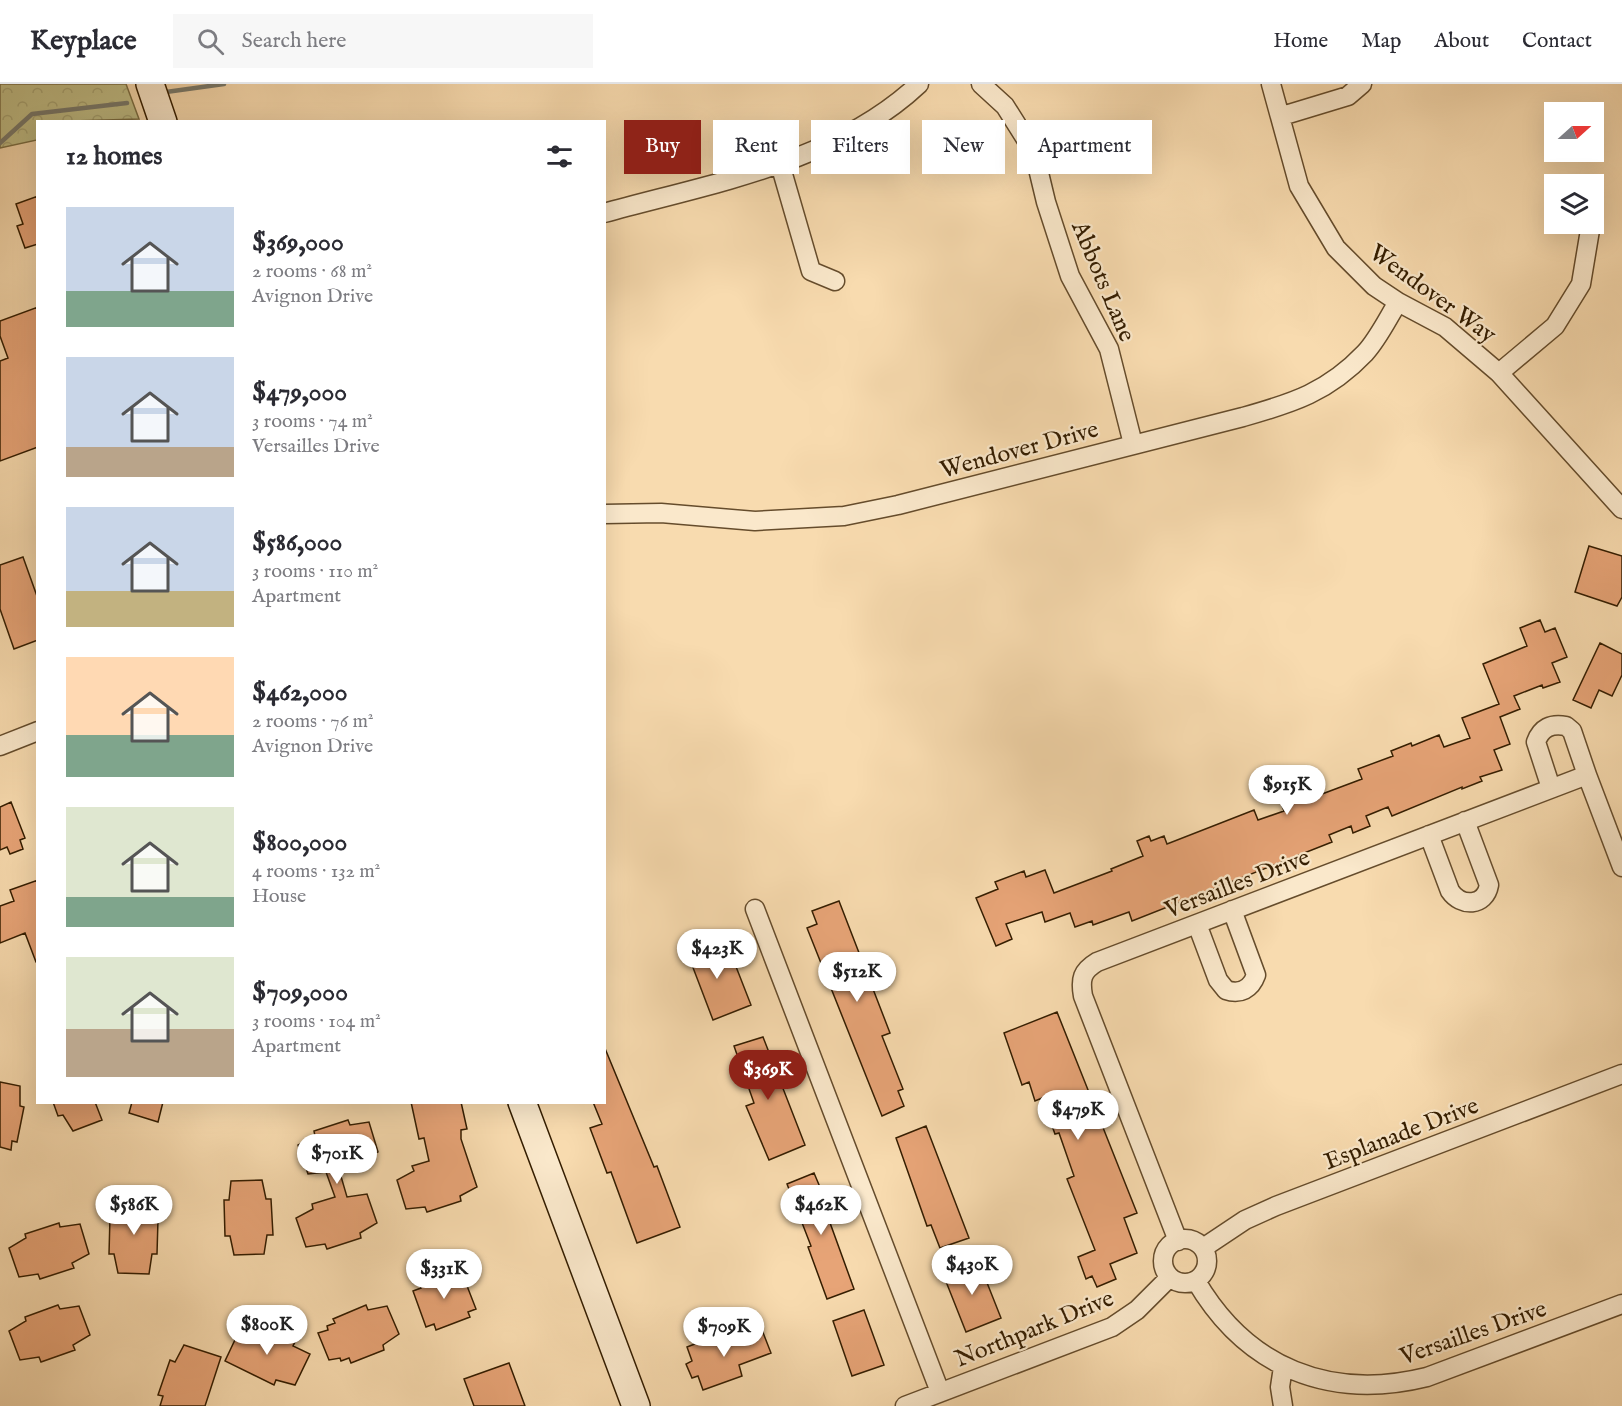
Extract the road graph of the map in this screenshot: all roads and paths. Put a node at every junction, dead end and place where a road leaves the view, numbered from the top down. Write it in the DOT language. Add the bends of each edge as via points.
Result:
graph roads {
  1 [pos="150,84"];
  2 [pos="919,84"];
  3 [pos="981,84"];
  4 [pos="1271,84"];
  5 [pos="1362,84"];
  6 [pos="1282,116"];
  7 [pos="162,120"];
  8 [pos="799,155"];
  9 [pos="744,174"];
  10 [pos="783,174"];
  11 [pos="606,212"];
  12 [pos="1589,234"];
  13 [pos="835,280"];
  14 [pos="1398,302"];
  15 [pos="1499,373"];
  16 [pos="1133,444"];
  17 [pos="1622,509"];
  18 [pos="606,514"];
  19 [pos="36,732"];
  20 [pos="0,746"];
  21 [pos="1587,775"];
  22 [pos="1551,788"];
  23 [pos="1465,822"];
  24 [pos="1429,835"];
  25 [pos="1622,867"];
  26 [pos="755,909"];
  27 [pos="1232,910"];
  28 [pos="1197,924"];
  29 [pos="1622,1074"];
  30 [pos="523,1104"];
  31 [pos="1178,1241"];
  32 [pos="1203,1248"];
  33 [pos="1170,1277"];
  34 [pos="1196,1281"];
  35 [pos="1622,1304"];
  36 [pos="1283,1366"];
  37 [pos="940,1392"];
  38 [pos="636,1406"];
  39 [pos="905,1406"];
  40 [pos="1283,1406"];
  1 -- 7 [label="main road"];
  2 -- 8 [label="street" via="867,124"];
  3 -- 16 [label="street, Abbots Lane" via="1005,106 1034,152 1070,276 1109,349"];
  4 -- 6 [label="street, Wendover Way"];
  5 -- 6 [label="street" via="1348,96"];
  6 -- 14 [label="street, Wendover Way" via="1299,186 1336,248 1374,286"];
  9 -- 11 [label="street"];
  10 -- 13 [label="street" via="811,271"];
  12 -- 15 [label="street" via="1581,284 1555,326"];
  14 -- 15 [label="street, Wendover Way" via="1445,327"];
  14 -- 16 [label="street, Wendover Drive" via="1367,352 1333,382 1297,402"];
  15 -- 17 [label="street, Wendover Way"];
  16 -- 18 [label="street, Wendover Drive" via="898,506 844,516 755,521 661,513"];
  19 -- 20 [label="street"];
  21 -- 22 [label="street, Versailles Drive"];
  21 -- 22 [label="street" via="1572,731 1566,726 1549,726 1536,742"];
  21 -- 25 [label="street"];
  22 -- 23 [label="street, Versailles Drive"];
  23 -- 24 [label="street, Versailles Drive"];
  23 -- 24 [label="street" via="1489,885 1479,901 1463,903 1456,899"];
  24 -- 27 [label="street, Versailles Drive"];
  26 -- 37 [label="street"];
  27 -- 28 [label="street, Versailles Drive"];
  27 -- 28 [label="street" via="1256,975 1250,987 1241,991 1226,990 1218,980"];
  28 -- 31 [label="street, Versailles Drive" via="1097,962 1088,968 1080,983"];
  29 -- 32 [label="street, Esplanade Drive" via="1276,1206 1245,1220"];
  30 -- 38 [label="main road"];
  31 -- 32 [label="street" via="1194,1241"];
  31 -- 33 [label="street" via="1165,1255"];
  32 -- 34 [label="street" via="1206,1267"];
  33 -- 34 [label="street" via="1183,1283"];
  33 -- 37 [label="street, Northpark Drive" via="1137,1310 1112,1327"];
  34 -- 36 [label="street, Versailles Drive" via="1228,1325 1249,1345"];
  35 -- 36 [label="street, Versailles Drive" via="1450,1370 1402,1384 1334,1384"];
  36 -- 40 [label="street"];
  37 -- 39 [label="street, Northpark Drive"];
}
